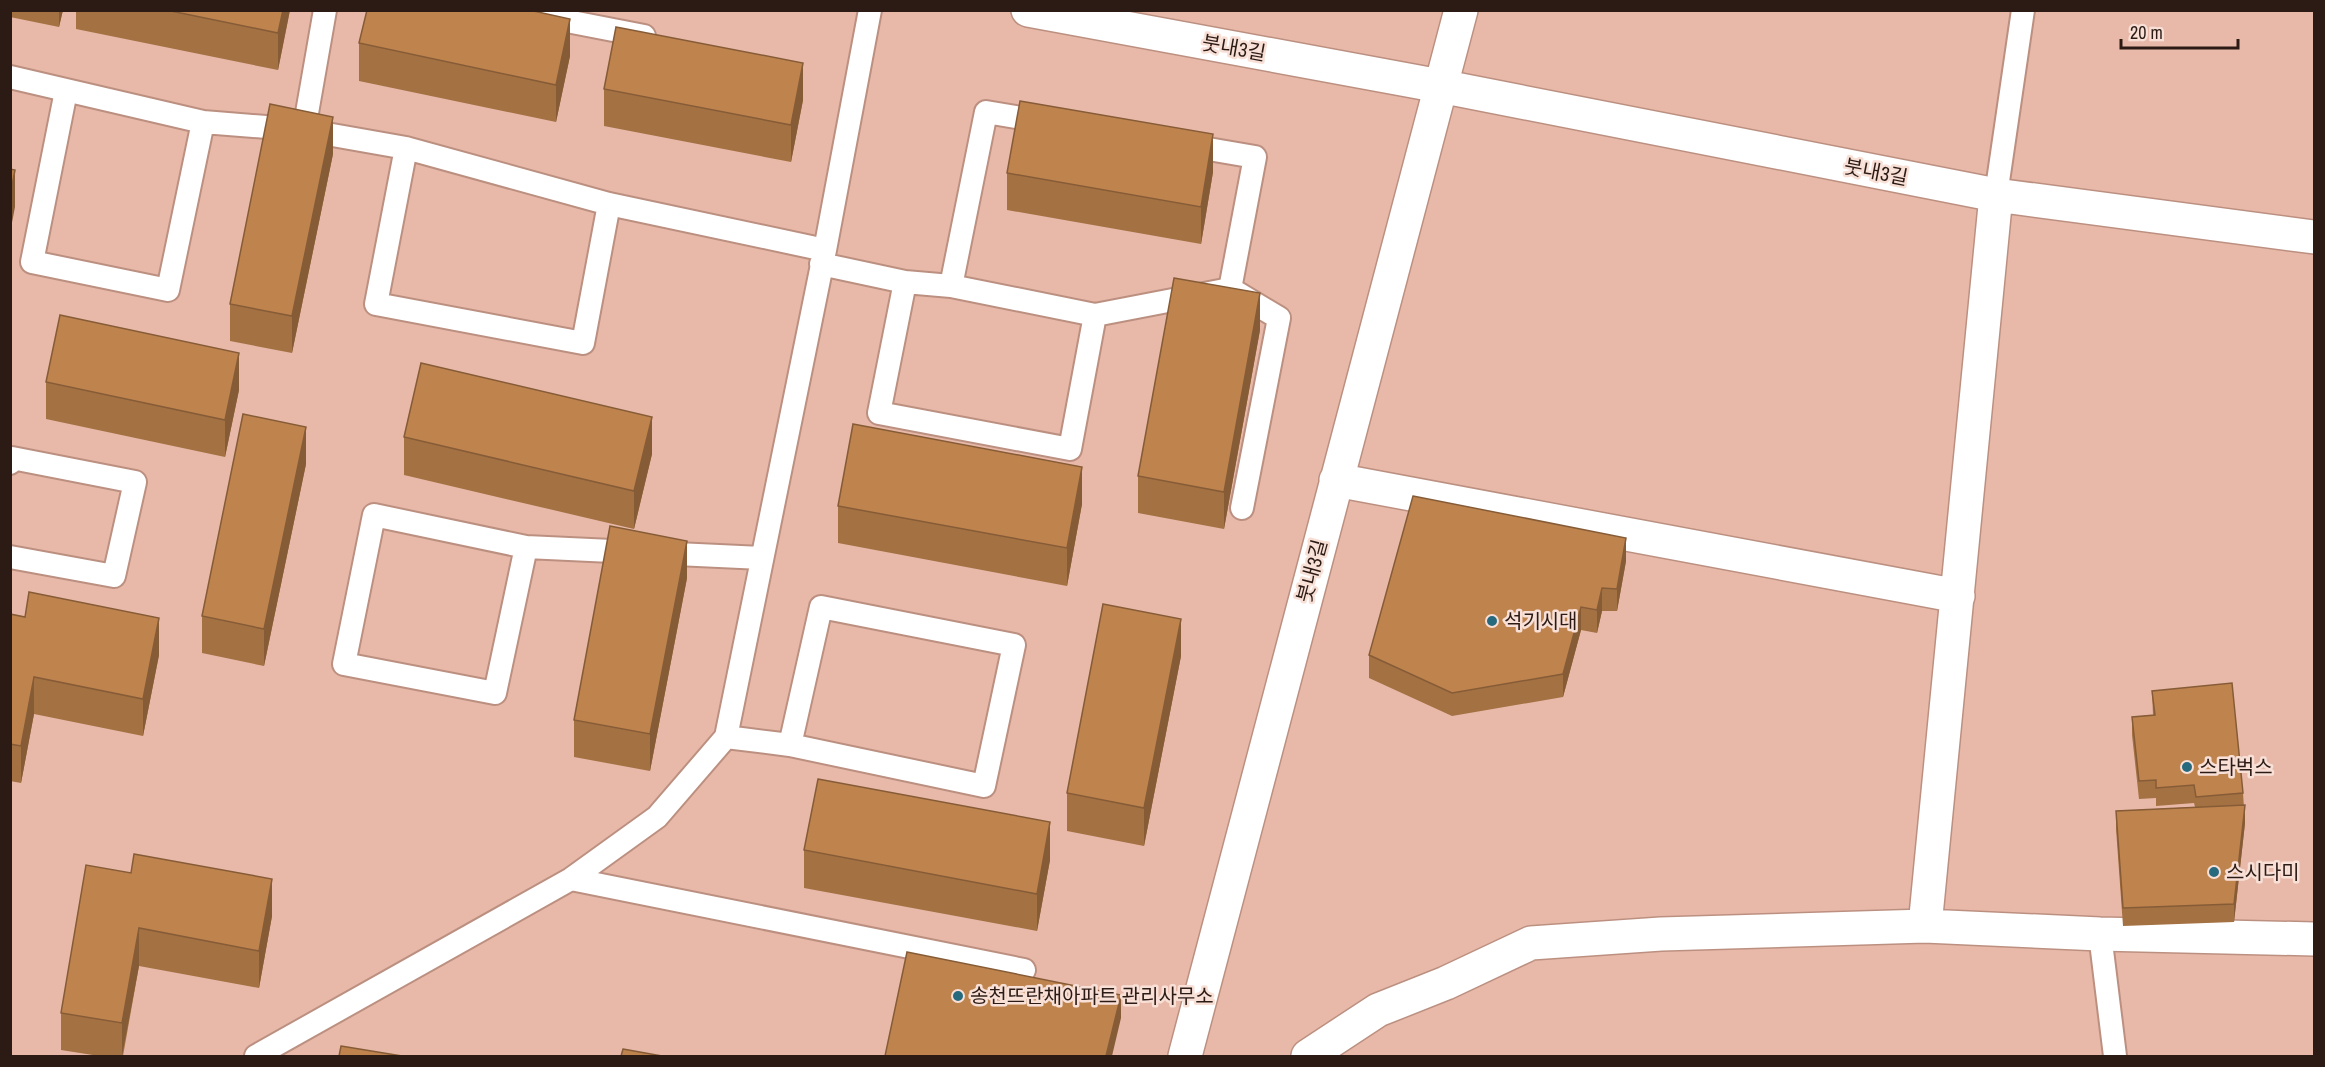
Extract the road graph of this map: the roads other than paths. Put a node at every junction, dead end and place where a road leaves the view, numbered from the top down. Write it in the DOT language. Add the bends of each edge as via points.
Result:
graph roads {
  1 [pos="325,10"];
  2 [pos="510,10"];
  3 [pos="870,10"];
  4 [pos="1028,10"];
  5 [pos="1461,10"];
  6 [pos="2023,10"];
  7 [pos="661,40"];
  8 [pos="10,77"];
  9 [pos="1440,86"];
  10 [pos="66,91"];
  11 [pos="203,122"];
  12 [pos="1068,126"];
  13 [pos="304,130"];
  14 [pos="1162,142"];
  15 [pos="406,148"];
  16 [pos="1996,195"];
  17 [pos="609,204"];
  18 [pos="2314,237"];
  19 [pos="823,257"];
  20 [pos="904,282"];
  21 [pos="951,286"];
  22 [pos="1230,289"];
  23 [pos="1095,315"];
  24 [pos="10,463"];
  25 [pos="1336,480"];
  26 [pos="1242,508"];
  27 [pos="526,547"];
  28 [pos="10,557"];
  29 [pos="762,558"];
  30 [pos="1958,596"];
  31 [pos="726,737"];
  32 [pos="790,744"];
  33 [pos="571,879"];
  34 [pos="1925,926"];
  35 [pos="2100,934"];
  36 [pos="2314,939"];
  37 [pos="1024,970"];
  38 [pos="256,1056"];
  39 [pos="1185,1056"];
  40 [pos="1308,1056"];
  41 [pos="2115,1056"];
  1 -- 13 [label="lane"];
  2 -- 7 [label="lane"];
  3 -- 19 [label="lane"];
  4 -- 9 [label="street, 붓내3길"];
  5 -- 9 [label="street"];
  6 -- 16 [label="lane"];
  8 -- 10 [label="lane"];
  9 -- 16 [label="street, 붓내3길"];
  9 -- 25 [label="street, 붓내3길"];
  10 -- 11 [label="lane"];
  10 -- 11 [label="lane" via="32,262 168,290"];
  11 -- 13 [label="lane"];
  12 -- 21 [label="lane" via="986,112"];
  13 -- 15 [label="lane"];
  14 -- 22 [label="lane" via="1255,157"];
  15 -- 17 [label="lane"];
  15 -- 17 [label="lane" via="376,304 583,343"];
  16 -- 18 [label="street, 붓내3길"];
  16 -- 30 [label="street"];
  17 -- 19 [label="lane"];
  19 -- 20 [label="lane"];
  19 -- 29 [label="lane"];
  20 -- 21 [label="lane"];
  20 -- 23 [label="lane" via="879,413 1070,449"];
  21 -- 23 [label="lane"];
  22 -- 23 [label="lane"];
  22 -- 26 [label="lane" via="1279,318"];
  24 -- 28 [label="lane" via="12,458 135,482 114,576"];
  25 -- 30 [label="street"];
  25 -- 39 [label="street, 붓내3길"];
  27 -- 27 [label="lane" via="374,515 344,664 495,693"];
  27 -- 29 [label="lane"];
  29 -- 31 [label="lane"];
  30 -- 34 [label="street"];
  31 -- 32 [label="lane"];
  31 -- 33 [label="lane" via="657,817"];
  32 -- 32 [label="lane" via="984,786 1014,645 821,607"];
  33 -- 37 [label="lane"];
  33 -- 38 [label="lane"];
  34 -- 35 [label="street"];
  34 -- 40 [label="street" via="1661,934 1531,943 1378,1010"];
  35 -- 36 [label="street"];
  35 -- 41 [label="lane"];
}
